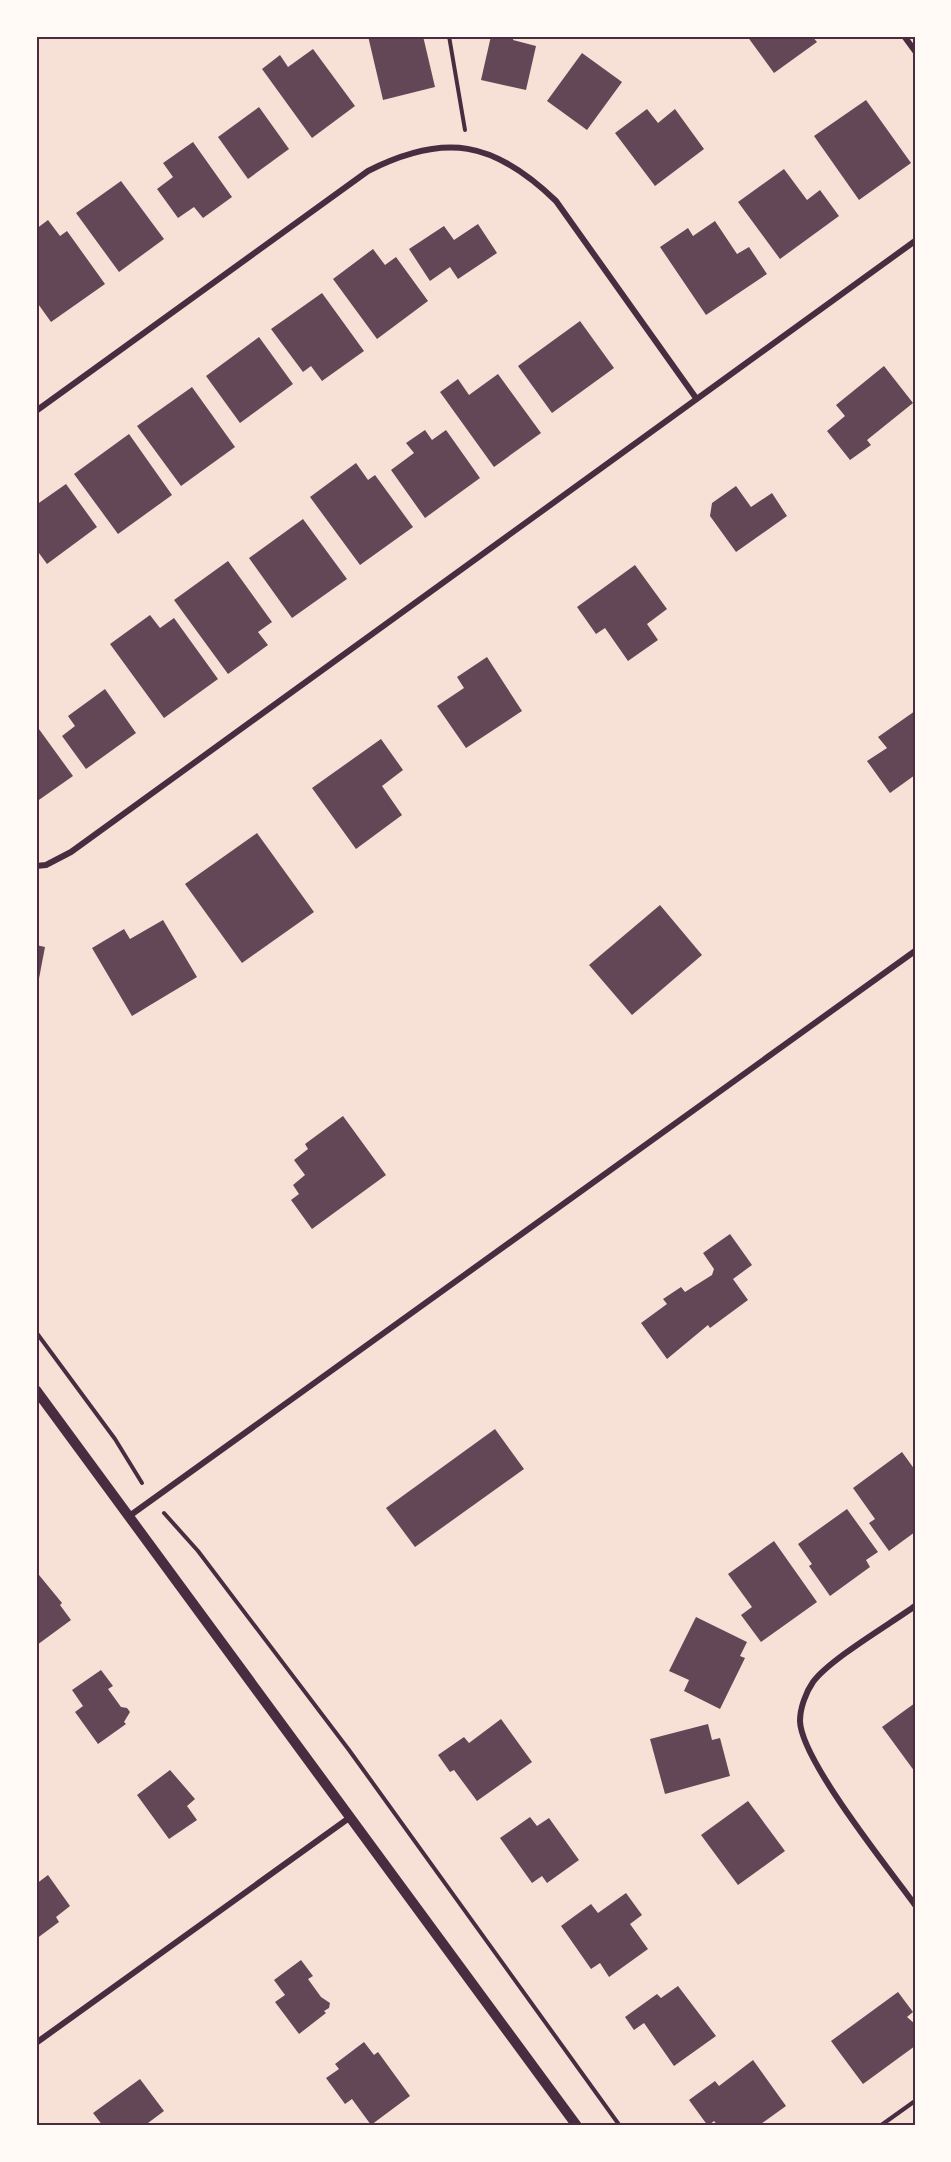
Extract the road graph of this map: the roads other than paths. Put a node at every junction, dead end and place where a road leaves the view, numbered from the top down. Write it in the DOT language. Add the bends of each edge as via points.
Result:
graph roads {
  1 [pos="904,36"];
  2 [pos="915,51"];
  3 [pos="915,241"];
  4 [pos="696,398"];
  5 [pos="36,411"];
  6 [pos="36,866"];
  7 [pos="915,951"];
  8 [pos="36,1390"];
  9 [pos="128,1517"];
  10 [pos="915,1606"];
  11 [pos="348,1818"];
  12 [pos="915,1905"];
  13 [pos="36,2043"];
  14 [pos="578,2126"];
  1 -- 2 [label="street"];
  3 -- 4 [label="street"];
  4 -- 5 [label="street" via="556,201 534,180 508,162 469,148 430,147 397,156 368,171"];
  4 -- 6 [label="street" via="71,852"];
  7 -- 9 [label="street"];
  8 -- 9 [label="street"];
  9 -- 11 [label="street"];
  10 -- 12 [label="street" via="814,1682 804,1700 800,1721 805,1744 822,1774"];
  11 -- 13 [label="street"];
  11 -- 14 [label="street"];
}
